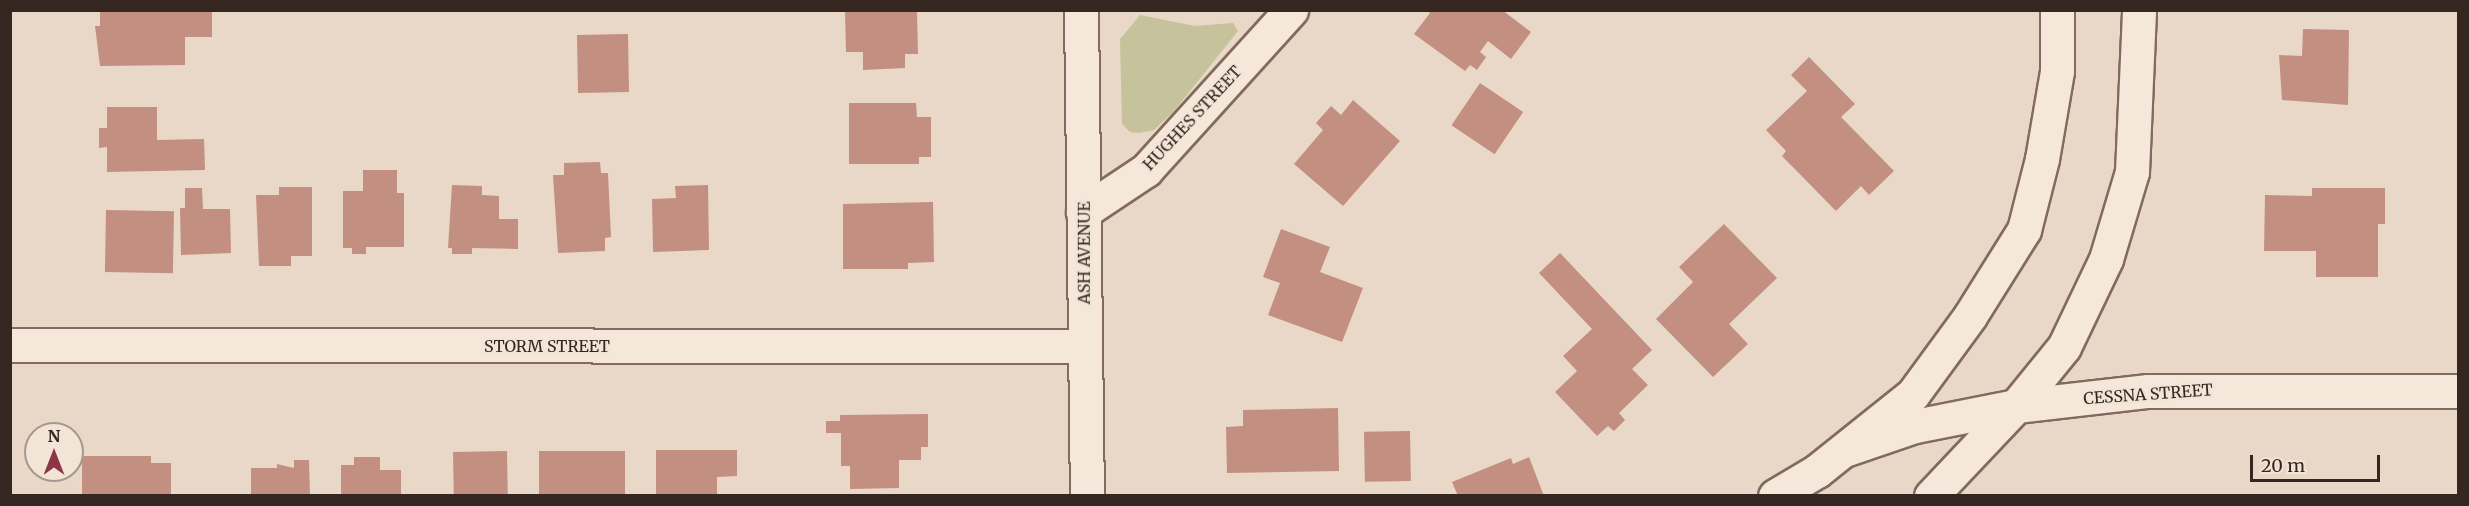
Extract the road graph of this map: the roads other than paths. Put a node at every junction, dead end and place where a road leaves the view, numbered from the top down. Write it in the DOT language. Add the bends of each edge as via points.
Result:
graph roads {
  1 [pos="1082,10"];
  2 [pos="1291,10"];
  3 [pos="2057,10"];
  4 [pos="2139,10"];
  5 [pos="1083,212"];
  6 [pos="10,345"];
  7 [pos="1084,346"];
  8 [pos="2458,391"];
  9 [pos="2016,406"];
  10 [pos="1844,450"];
  11 [pos="1087,495"];
  12 [pos="1775,495"];
  13 [pos="1931,495"];
  1 -- 5 [label="street, ASH AVENUE"];
  2 -- 5 [label="street, HUGHES STREET" via="1146,170"];
  3 -- 10 [label="street" via="2056,71 2042,159 2024,230 1970,316 1913,394"];
  4 -- 9 [label="street" via="2132,172 2106,259 2064,347"];
  5 -- 7 [label="street, ASH AVENUE"];
  6 -- 7 [label="street, STORM STREET"];
  7 -- 11 [label="street, ASH AVENUE"];
  8 -- 9 [label="street, CESSNA STREET" via="2148,391"];
  9 -- 10 [label="street, CESSNA STREET" via="1915,426"];
  9 -- 13 [label="street"];
  10 -- 12 [label="street"];
}
